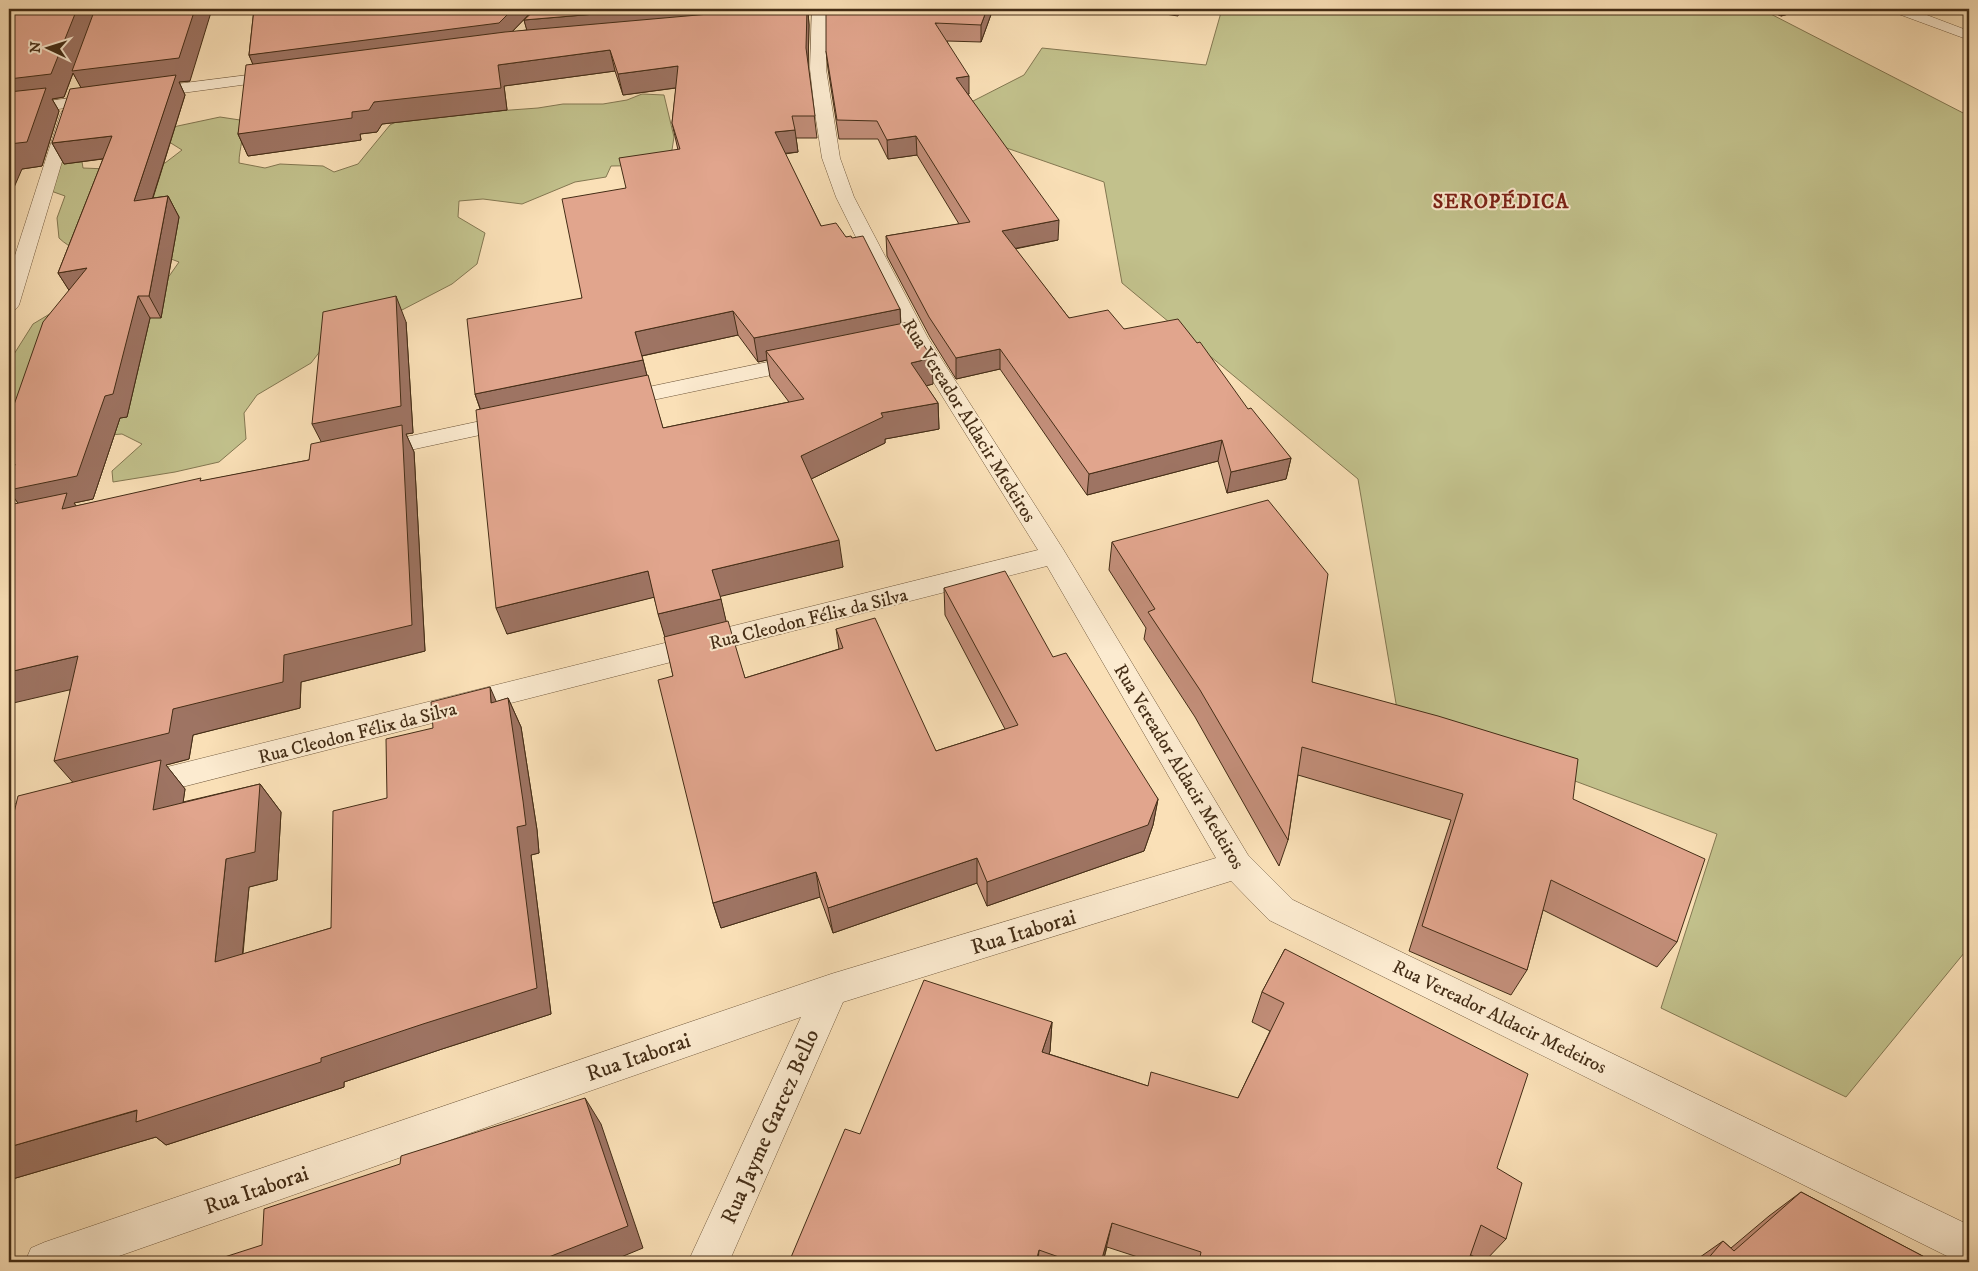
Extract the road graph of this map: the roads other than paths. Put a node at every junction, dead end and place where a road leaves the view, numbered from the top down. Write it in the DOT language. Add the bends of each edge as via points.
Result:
graph roads {
  1 [pos="1898,9"];
  2 [pos="815,15"];
  3 [pos="1969,36"];
  4 [pos="296,74"];
  5 [pos="78,84"];
  6 [pos="72,103"];
  7 [pos="9,111"];
  8 [pos="12,283"];
  9 [pos="9,305"];
  10 [pos="829,356"];
  11 [pos="595,405"];
  12 [pos="536,417"];
  13 [pos="351,455"];
  14 [pos="1054,555"];
  15 [pos="115,793"];
  16 [pos="76,802"];
  17 [pos="9,820"];
  18 [pos="1237,865"];
  19 [pos="831,990"];
  20 [pos="1969,1246"];
  21 [pos="45,1262"];
  22 [pos="708,1262"];
  1 -- 3 [label="street"];
  2 -- 14 [label="street, Rua Vereador Aldacir Medeiros" via="818,69 831,158 845,198 908,340"];
  4 -- 6 [label="street"];
  5 -- 6 [label="street"];
  6 -- 7 [label="street"];
  6 -- 8 [label="street"];
  8 -- 9 [label="street"];
  10 -- 11 [label="street"];
  12 -- 13 [label="street"];
  14 -- 15 [label="street, Rua Cleodon Félix da Silva"];
  14 -- 18 [label="street, Rua Vereador Aldacir Medeiros"];
  16 -- 17 [label="street"];
  18 -- 19 [label="street, Rua Itaborai"];
  18 -- 20 [label="street, Rua Vereador Aldacir Medeiros" via="1281,910"];
  19 -- 21 [label="street, Rua Itaborai"];
  19 -- 22 [label="street, Rua Jayme Garcez Bello"];
}
